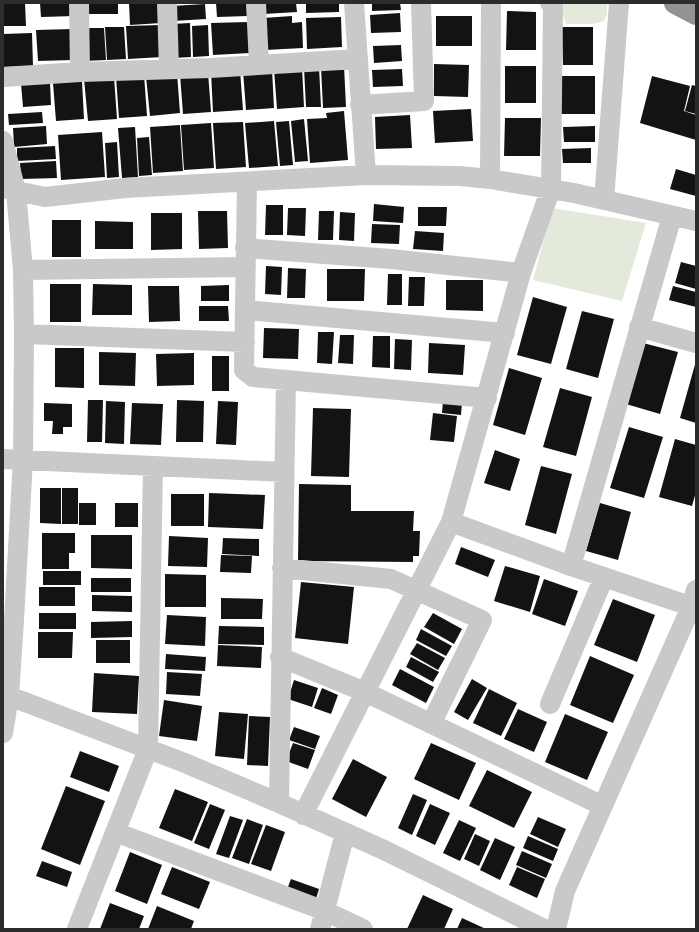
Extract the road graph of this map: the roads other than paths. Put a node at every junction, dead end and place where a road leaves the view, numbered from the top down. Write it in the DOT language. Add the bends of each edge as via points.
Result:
graph roads {
  1 [pos="79,3"];
  2 [pos="167,3"];
  3 [pos="256,3"];
  4 [pos="354,3"];
  5 [pos="421,3"];
  6 [pos="491,3"];
  7 [pos="550,3"];
  8 [pos="619,3"];
  9 [pos="675,3"];
  10 [pos="696,14"];
  11 [pos="357,59"];
  12 [pos="259,65"];
  13 [pos="169,69"];
  14 [pos="80,72"];
  15 [pos="3,76"];
  16 [pos="360,104"];
  17 [pos="3,141"];
  18 [pos="366,175"];
  19 [pos="490,179"];
  20 [pos="247,183"];
  21 [pos="551,188"];
  22 [pos="9,190"];
  23 [pos="604,200"];
  24 [pos="672,216"];
  25 [pos="696,221"];
  26 [pos="245,258"];
  27 [pos="23,270"];
  28 [pos="520,273"];
  29 [pos="246,310"];
  30 [pos="639,327"];
  31 [pos="504,333"];
  32 [pos="24,334"];
  33 [pos="245,342"];
  34 [pos="696,343"];
  35 [pos="286,380"];
  36 [pos="487,398"];
  37 [pos="3,459"];
  38 [pos="23,459"];
  39 [pos="153,466"];
  40 [pos="284,472"];
  41 [pos="451,522"];
  42 [pos="571,566"];
  43 [pos="282,568"];
  44 [pos="604,577"];
  45 [pos="417,590"];
  46 [pos="694,602"];
  47 [pos="280,657"];
  48 [pos="365,692"];
  49 [pos="6,695"];
  50 [pos="550,704"];
  51 [pos="431,724"];
  52 [pos="3,733"];
  53 [pos="148,749"];
  54 [pos="279,803"];
  55 [pos="604,806"];
  56 [pos="303,815"];
  57 [pos="115,832"];
  58 [pos="345,833"];
  59 [pos="323,920"];
  60 [pos="77,929"];
  61 [pos="363,929"];
  62 [pos="544,929"];
  63 [pos="556,929"];
  1 -- 14 [label="street"];
  2 -- 13 [label="street"];
  3 -- 12 [label="street"];
  4 -- 11 [label="street"];
  5 -- 16 [label="street" via="424,101"];
  6 -- 19 [label="street"];
  7 -- 21 [label="street" via="553,4"];
  8 -- 23 [label="street"];
  9 -- 10 [label="highway"];
  11 -- 12 [label="street"];
  11 -- 16 [label="street"];
  12 -- 13 [label="street"];
  13 -- 14 [label="street"];
  14 -- 15 [label="street"];
  16 -- 18 [label="street"];
  17 -- 22 [label="street"];
  18 -- 19 [label="street" via="460,176"];
  18 -- 20 [label="street"];
  19 -- 21 [label="street"];
  20 -- 22 [label="street" via="125,188 45,197"];
  20 -- 26 [label="street"];
  21 -- 23 [label="street"];
  21 -- 28 [label="street"];
  22 -- 27 [label="street"];
  23 -- 24 [label="street"];
  24 -- 25 [label="street"];
  24 -- 30 [label="street"];
  26 -- 27 [label="street"];
  26 -- 28 [label="street" via="391,259"];
  26 -- 29 [label="street"];
  27 -- 32 [label="street"];
  28 -- 31 [label="street"];
  29 -- 31 [label="street"];
  29 -- 33 [label="street"];
  30 -- 34 [label="street"];
  30 -- 42 [label="street"];
  31 -- 36 [label="street"];
  32 -- 33 [label="street"];
  32 -- 38 [label="street"];
  33 -- 35 [label="street" via="244,370 253,376"];
  35 -- 36 [label="street"];
  35 -- 40 [label="street"];
  36 -- 41 [label="street"];
  37 -- 38 [label="street"];
  38 -- 39 [label="street"];
  38 -- 49 [label="street"];
  39 -- 40 [label="street"];
  39 -- 53 [label="street"];
  40 -- 43 [label="street"];
  41 -- 42 [label="street"];
  41 -- 45 [label="street"];
  42 -- 44 [label="street"];
  43 -- 45 [label="street" via="391,579"];
  43 -- 47 [label="street"];
  44 -- 46 [label="street"];
  44 -- 50 [label="street"];
  45 -- 48 [label="street"];
  45 -- 51 [label="street" via="482,620"];
  46 -- 55 [label="street"];
  47 -- 48 [label="street"];
  47 -- 54 [label="street"];
  48 -- 51 [label="street"];
  48 -- 56 [label="street"];
  49 -- 52 [label="street"];
  49 -- 53 [label="street"];
  51 -- 55 [label="street"];
  53 -- 54 [label="street"];
  53 -- 57 [label="street"];
  54 -- 56 [label="street"];
  55 -- 63 [label="street" via="565,891"];
  56 -- 58 [label="street"];
  57 -- 59 [label="street"];
  57 -- 60 [label="street"];
  58 -- 59 [label="street"];
  58 -- 62 [label="street"];
  59 -- 61 [label="street"];
}
